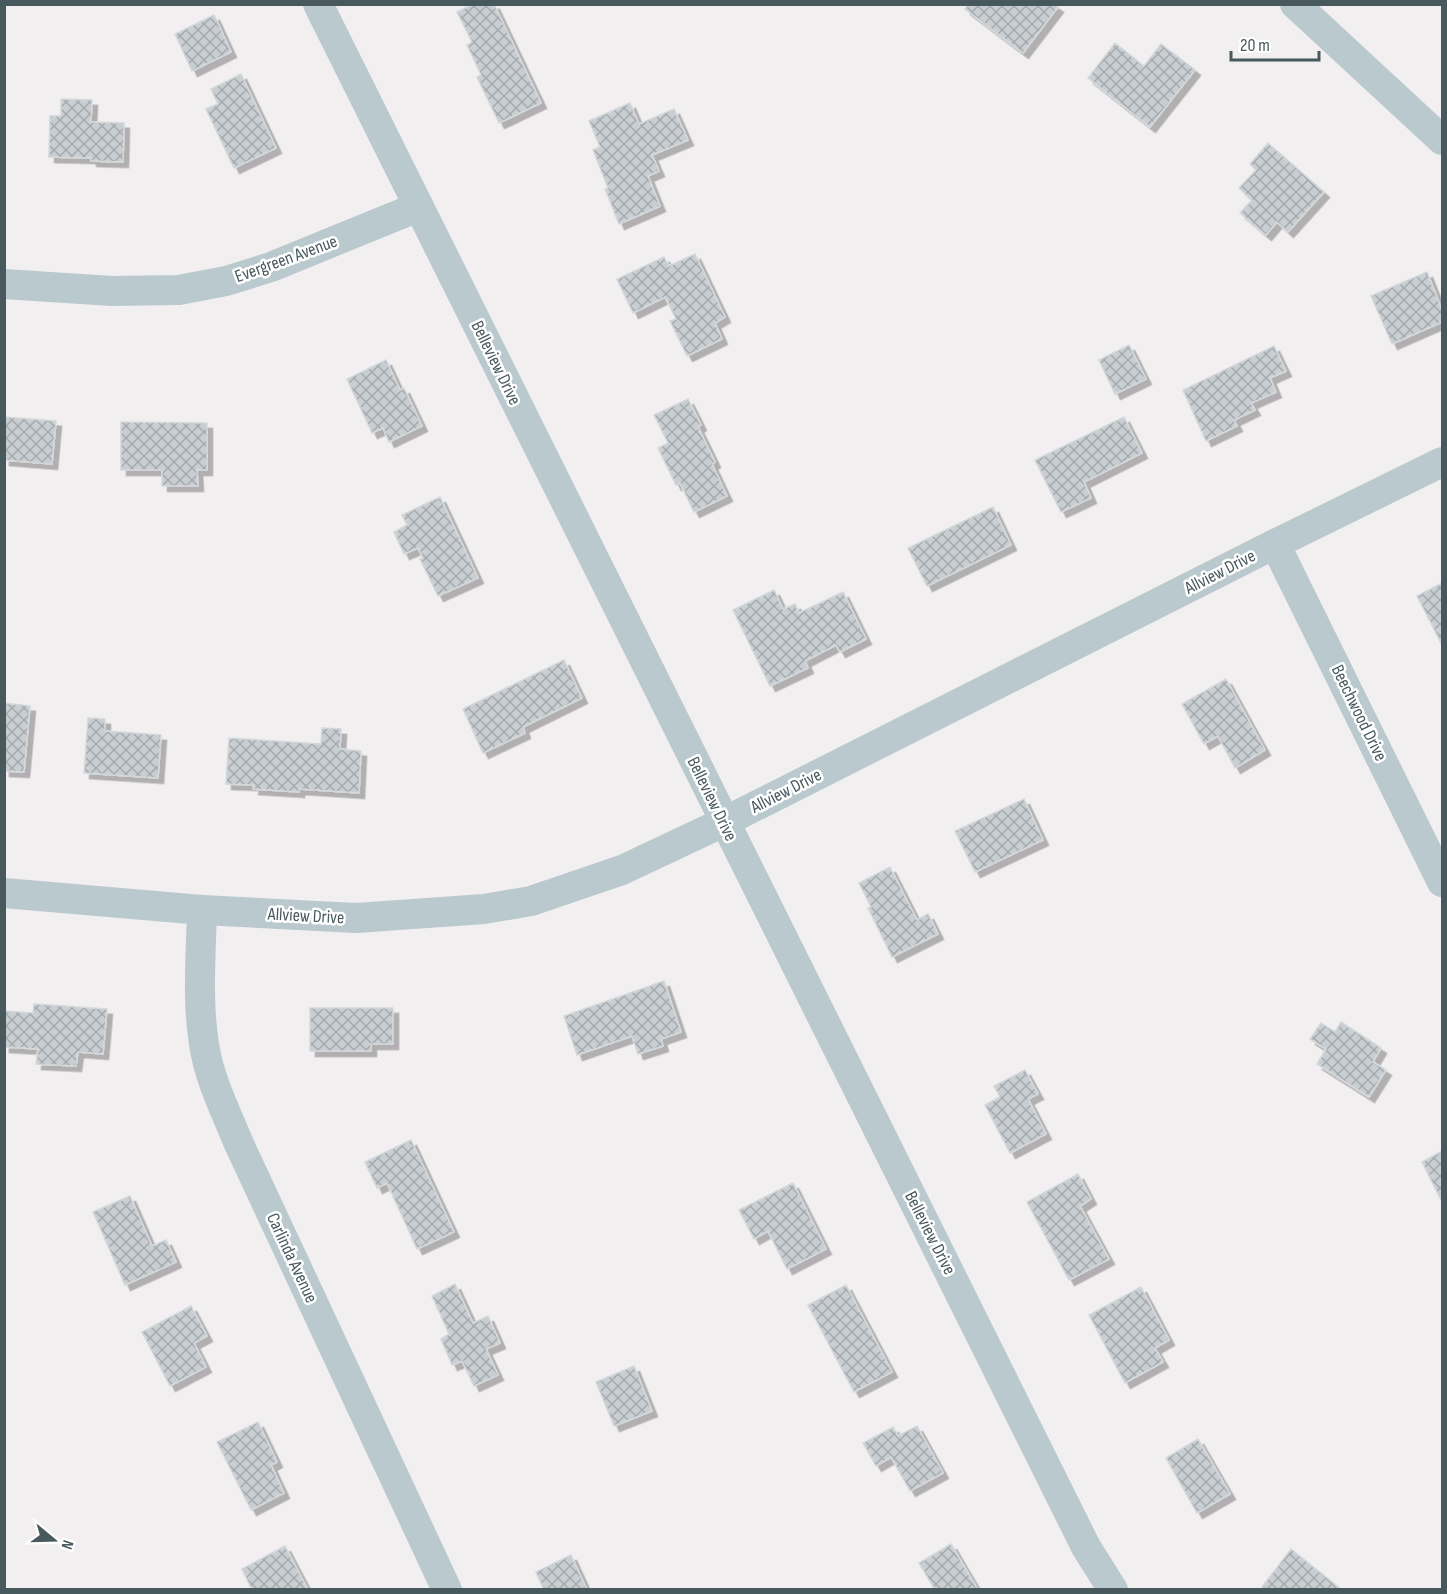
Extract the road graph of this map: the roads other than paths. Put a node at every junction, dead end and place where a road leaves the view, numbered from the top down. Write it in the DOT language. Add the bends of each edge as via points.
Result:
graph roads {
  1 [pos="318,4"];
  2 [pos="1295,4"];
  3 [pos="1443,140"];
  4 [pos="418,207"];
  5 [pos="4,284"];
  6 [pos="1443,462"];
  7 [pos="1275,544"];
  8 [pos="724,822"];
  9 [pos="1443,882"];
  10 [pos="4,893"];
  11 [pos="202,910"];
  12 [pos="447,1590"];
  13 [pos="1113,1590"];
  1 -- 4 [label="street, Belleview Drive"];
  2 -- 3 [label="street"];
  4 -- 5 [label="street, Evergreen Avenue" via="272,267 179,290 112,291"];
  4 -- 8 [label="street, Belleview Drive"];
  6 -- 7 [label="street, Allview Drive"];
  7 -- 8 [label="street, Allview Drive"];
  7 -- 9 [label="street, Beechwood Drive"];
  8 -- 11 [label="street, Allview Drive" via="622,870 531,901 484,909 356,918"];
  8 -- 13 [label="street, Belleview Drive" via="1086,1547"];
  10 -- 11 [label="street, Allview Drive"];
  11 -- 12 [label="street, Carlinda Avenue" via="200,999 204,1046 216,1089"];
}
